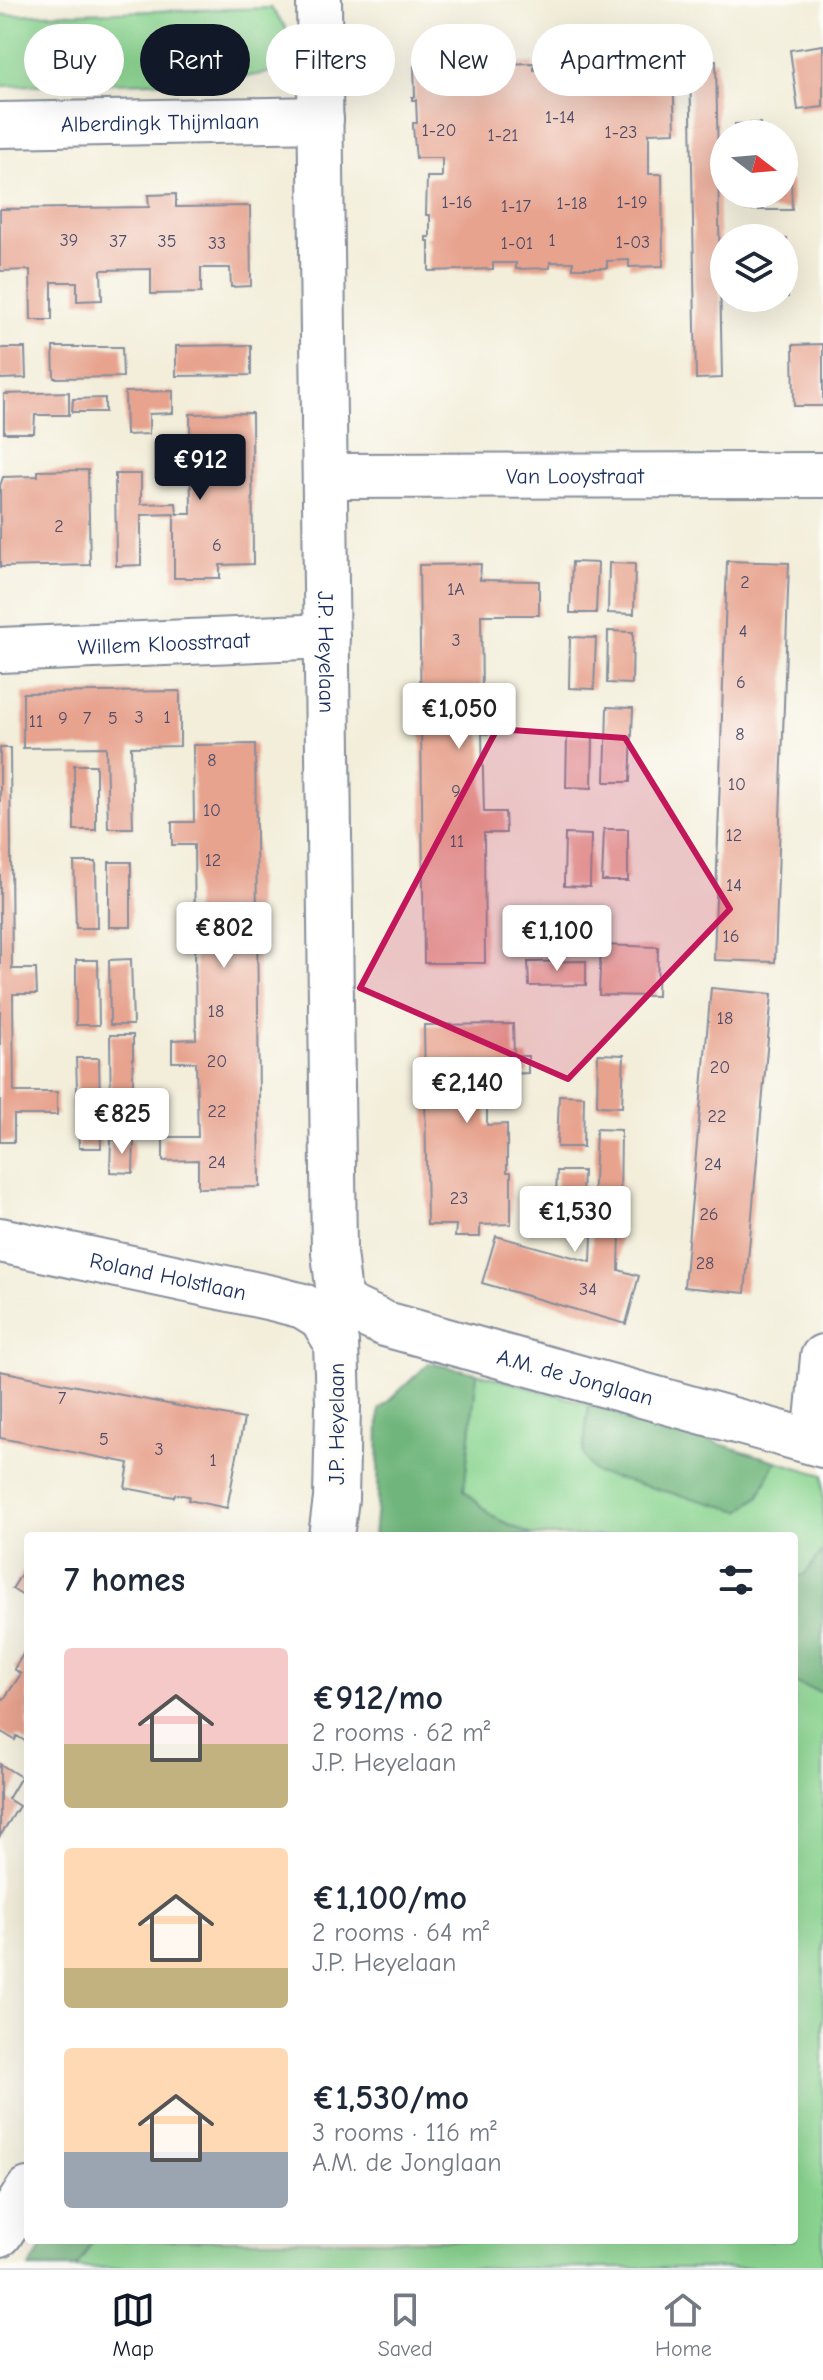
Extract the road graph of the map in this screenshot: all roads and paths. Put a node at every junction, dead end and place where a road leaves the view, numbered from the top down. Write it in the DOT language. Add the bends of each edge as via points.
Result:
graph roads {
  1 [pos="319,0"];
  2 [pos="321,119"];
  3 [pos="0,125"];
  4 [pos="823,475"];
  5 [pos="325,476"];
  6 [pos="327,636"];
  7 [pos="0,650"];
  8 [pos="0,1240"];
  9 [pos="331,1310"];
  10 [pos="823,1357"];
  11 [pos="819,1444"];
  12 [pos="332,1532"];
  13 [pos="24,2196"];
  14 [pos="0,2234"];
  1 -- 2 [label="street, J.P. Heyelaan"];
  2 -- 3 [label="street, Alberdingk Thijmlaan"];
  2 -- 5 [label="street, J.P. Heyelaan"];
  4 -- 5 [label="street, Van Looystraat"];
  5 -- 6 [label="street, J.P. Heyelaan"];
  6 -- 7 [label="street, Willem Kloosstraat"];
  6 -- 9 [label="street, J.P. Heyelaan"];
  8 -- 9 [label="street, Roland Holstlaan"];
  9 -- 11 [label="street, A.M. de Jonglaan"];
  9 -- 12 [label="street, J.P. Heyelaan" via="338,1405"];
  10 -- 11 [label="street"];
  13 -- 14 [label="street"];
}
